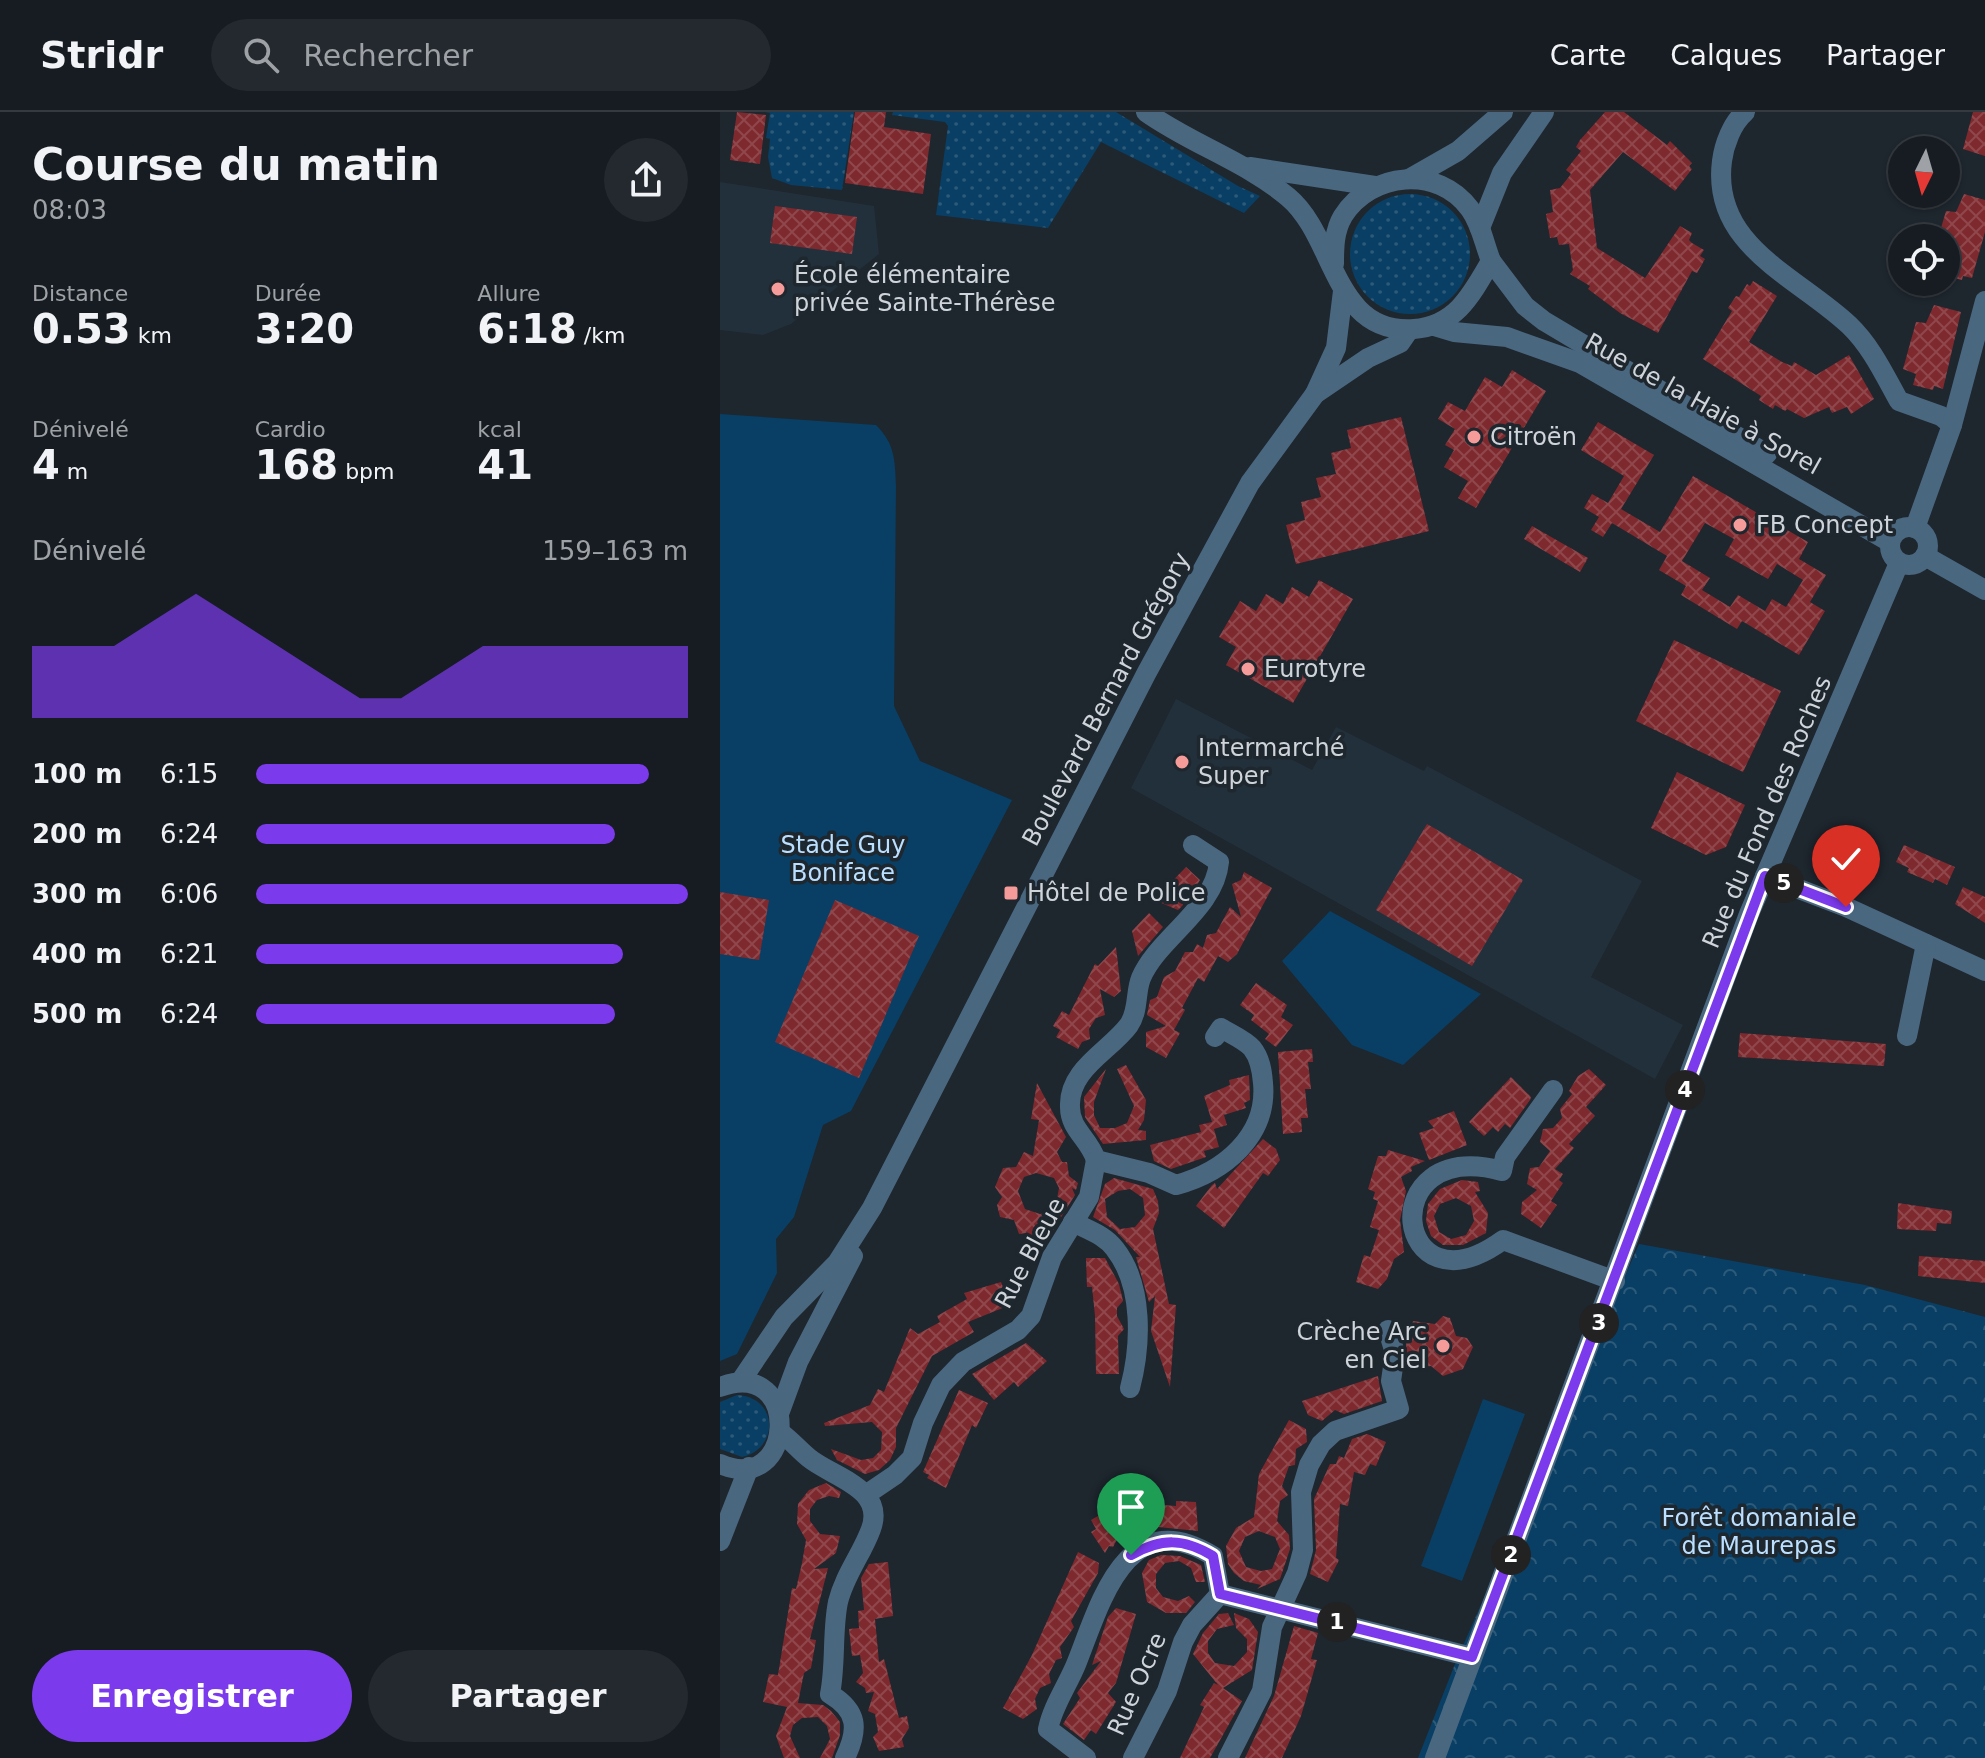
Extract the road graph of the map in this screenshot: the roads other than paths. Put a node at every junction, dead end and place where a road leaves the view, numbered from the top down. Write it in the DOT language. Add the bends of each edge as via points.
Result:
graph roads {
  1 [pos="1146,112"];
  2 [pos="1503,112"];
  3 [pos="1544,112"];
  4 [pos="1745,112"];
  5 [pos="1242,166"];
  6 [pos="1409,179"];
  7 [pos="1375,186"];
  8 [pos="1480,228"];
  9 [pos="1491,261"];
  10 [pos="1334,264"];
  11 [pos="1343,291"];
  12 [pos="1985,301"];
  13 [pos="1434,326"];
  14 [pos="1409,330"];
  15 [pos="1315,394"];
  16 [pos="1952,425"];
  17 [pos="1901,533"];
  18 [pos="1925,556"];
  19 [pos="1899,563"];
  20 [pos="1985,590"];
  21 [pos="1193,845"];
  22 [pos="1765,876"];
  23 [pos="1926,944"];
  24 [pos="1985,971"];
  25 [pos="1907,1036"];
  26 [pos="1215,1037"];
  27 [pos="1553,1090"];
  28 [pos="1096,1160"];
  29 [pos="872,1208"];
  30 [pos="1073,1222"];
  31 [pos="1615,1281"];
  32 [pos="1388,1330"];
  33 [pos="730,1384"];
  34 [pos="1130,1388"];
  35 [pos="780,1411"];
  36 [pos="781,1433"];
  37 [pos="810,1460"];
  38 [pos="720,1464"];
  39 [pos="754,1466"];
  40 [pos="867,1494"];
  41 [pos="720,1541"];
  42 [pos="1220,1594"];
  43 [pos="1280,1607"];
  44 [pos="1472,1657"];
  45 [pos="845,1758"];
  46 [pos="1086,1758"];
  47 [pos="1133,1758"];
  48 [pos="1228,1758"];
  49 [pos="1435,1758"];
  1 -- 5 [label="street"];
  2 -- 6 [label="street" via="1458,151"];
  3 -- 8 [label="street" via="1502,173"];
  4 -- 16 [label="street" via="1723,149 1719,186 1731,222 1790,280 1849,325 1875,356 1899,401"];
  5 -- 7 [label="street"];
  5 -- 10 [label="street" via="1290,198"];
  6 -- 7 [label="street"];
  6 -- 8 [label="street" via="1452,192"];
  7 -- 10 [label="street" via="1342,218"];
  8 -- 9 [label="street"];
  9 -- 13 [label="street" via="1457,313"];
  9 -- 17 [label="street, Rue de la Haie à Sorel" via="1525,306 1544,321"];
  10 -- 11 [label="street"];
  11 -- 14 [label="street" via="1371,320"];
  11 -- 15 [label="street, Boulevard Bernard Grégory" via="1336,348"];
  12 -- 16 [label="street"];
  13 -- 14 [label="street"];
  13 -- 17 [label="street, Rue de la Haie à Sorel" via="1516,339 1580,363"];
  14 -- 15 [label="street, Boulevard Bernard Grégory" via="1400,343"];
  15 -- 29 [label="street, Boulevard Bernard Grégory" via="1250,483 1205,565"];
  16 -- 17 [label="street"];
  17 -- 18 [label="street" via="1926,537"];
  17 -- 19 [label="street" via="1892,555"];
  18 -- 19 [label="street" via="1912,565"];
  18 -- 20 [label="street"];
  19 -- 22 [label="street, Rue du Fond des Roches"];
  21 -- 28 [label="street" via="1219,862 1218,876 1142,977 1128,1025 1087,1065 1069,1106 1074,1127 1091,1143"];
  22 -- 23 [label="street"];
  22 -- 31 [label="street, Rue du Fond des Roches"];
  23 -- 24 [label="street"];
  23 -- 25 [label="street"];
  26 -- 28 [label="street" via="1221,1028 1251,1047 1262,1065 1263,1109 1258,1126 1239,1148 1219,1168 1176,1185"];
  27 -- 31 [label="street" via="1505,1157 1502,1171 1468,1165 1437,1172 1421,1184 1414,1204 1416,1236 1435,1258 1468,1260 1503,1240"];
  28 -- 30 [label="street, Rue Bleue" via="1089,1197"];
  29 -- 33 [label="street, Boulevard Bernard Grégory" via="837,1263"];
  29 -- 35 [label="street, Boulevard Bernard Grégory"];
  30 -- 34 [label="street" via="1115,1248 1129,1276 1139,1336"];
  30 -- 40 [label="street, Rue Bleue" via="1052,1257 1031,1316 1018,1330 963,1362 941,1385 912,1458"];
  31 -- 44 [label="street, Rue du Fond des Roches"];
  32 -- 43 [label="street" via="1395,1353 1391,1381 1399,1409 1351,1423 1321,1444 1301,1492 1303,1550"];
  33 -- 35 [label="street" via="764,1391"];
  35 -- 36 [label="street"];
  36 -- 37 [label="street"];
  36 -- 39 [label="street" via="777,1446"];
  37 -- 39 [label="street"];
  37 -- 40 [label="street"];
  38 -- 39 [label="street" via="735,1469"];
  39 -- 41 [label="street"];
  40 -- 45 [label="street" via="873,1525 838,1603 830,1694 847,1704 854,1722"];
  42 -- 43 [label="street"];
  42 -- 46 [label="street" via="1213,1556 1174,1540 1153,1543 1131,1555 1117,1571 1048,1729"];
  42 -- 47 [label="street, Rue Ocre" via="1187,1633 1167,1691"];
  43 -- 44 [label="street"];
  43 -- 48 [label="street" via="1262,1691"];
  44 -- 49 [label="street, Rue du Fond des Roches"];
}
